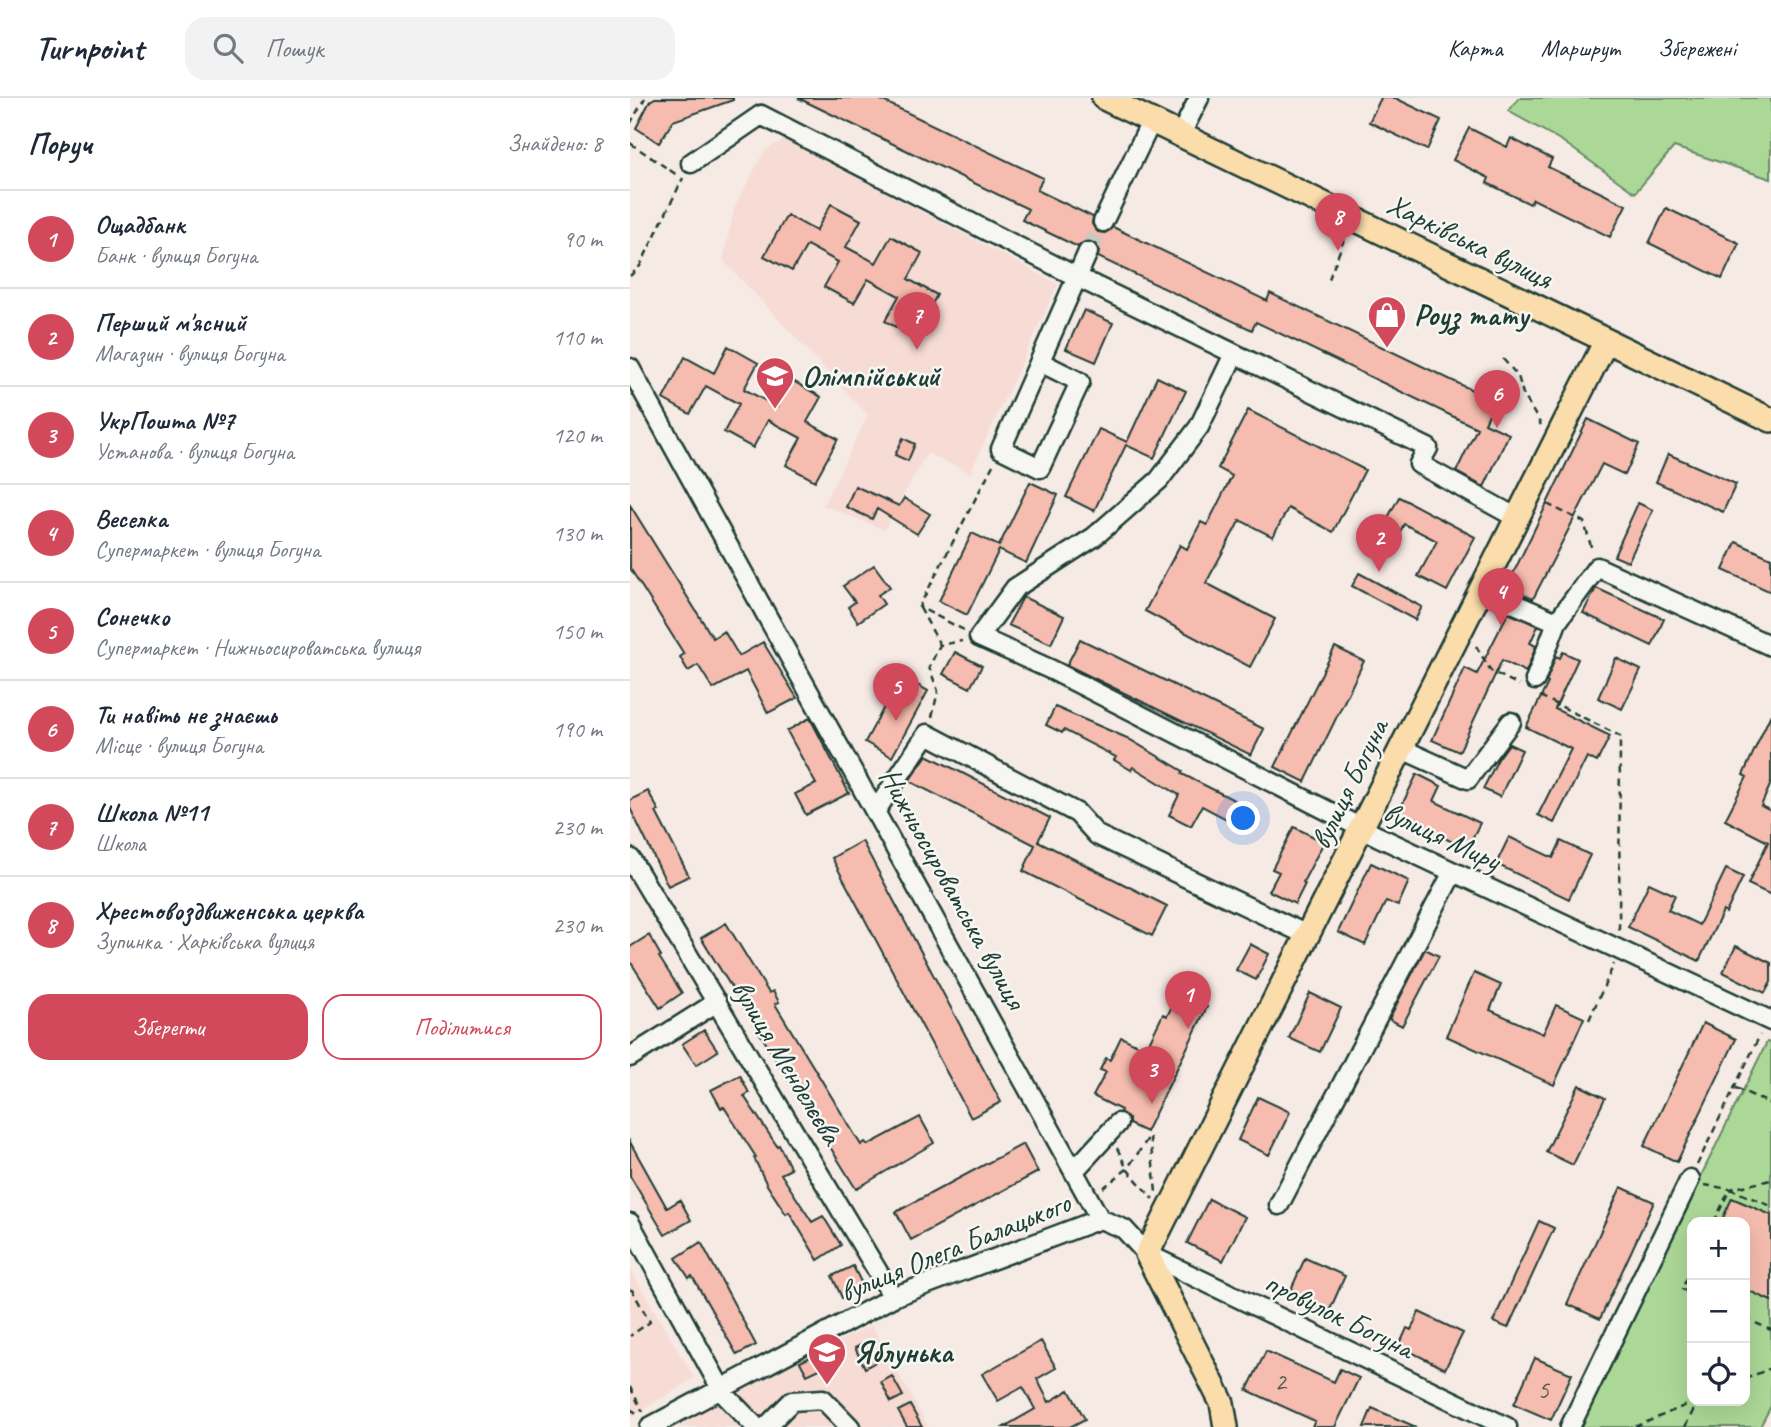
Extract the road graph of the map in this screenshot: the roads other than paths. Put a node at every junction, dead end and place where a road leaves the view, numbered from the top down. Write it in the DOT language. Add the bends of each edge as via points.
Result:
graph roads {
  1 [pos="1104,98"];
  2 [pos="1199,98"];
  3 [pos="1151,122"];
  4 [pos="1180,136"];
  5 [pos="687,171"];
  6 [pos="1103,222"];
  7 [pos="1088,252"];
  8 [pos="1077,277"];
  9 [pos="1606,341"];
  10 [pos="1234,354"];
  11 [pos="1040,362"];
  12 [pos="630,368"];
  13 [pos="1771,420"];
  14 [pos="1517,518"];
  15 [pos="1482,590"];
  16 [pos="1557,622"];
  17 [pos="1771,646"];
  18 [pos="1529,685"];
  19 [pos="1511,722"];
  20 [pos="1402,749"];
  21 [pos="875,812"];
  22 [pos="1363,829"];
  23 [pos="630,858"];
  24 [pos="1453,872"];
  25 [pos="1309,936"];
  26 [pos="717,1002"];
  27 [pos="1769,1021"];
  28 [pos="630,1057"];
  29 [pos="1113,1128"];
  30 [pos="1074,1171"];
  31 [pos="1697,1182"];
  32 [pos="1279,1205"];
  33 [pos="1100,1219"];
  34 [pos="630,1223"];
  35 [pos="1147,1254"];
  36 [pos="894,1297"];
  37 [pos="721,1388"];
  38 [pos="651,1427"];
  39 [pos="756,1427"];
  40 [pos="766,1427"];
  41 [pos="850,1427"];
  42 [pos="1226,1427"];
  43 [pos="1507,1427"];
  44 [pos="1570,1427"];
  1 -- 3 [label="main road, Харківська вулиця"];
  2 -- 4 [label="street"];
  3 -- 4 [label="main road, Харківська вулиця"];
  3 -- 6 [label="street"];
  4 -- 9 [label="main road, Харківська вулиця"];
  5 -- 8 [label="street" via="761,115"];
  7 -- 8 [label="street"];
  8 -- 10 [label="street"];
  8 -- 11 [label="street"];
  9 -- 13 [label="main road, Харківська вулиця"];
  9 -- 14 [label="main road, вулиця Богуна"];
  10 -- 14 [label="street" via="1427,447 1419,464"];
  10 -- 22 [label="street, вулиця Миру" via="1199,427 1159,480 1094,537 1015,588 979,638 1052,670"];
  11 -- 11 [label="street" via="1080,382 1040,468 1001,449"];
  12 -- 21 [label="street, Нижньосироватська вулиця"];
  14 -- 15 [label="main road, вулиця Богуна"];
  15 -- 16 [label="street"];
  15 -- 20 [label="main road, вулиця Богуна"];
  16 -- 17 [label="street" via="1597,567"];
  16 -- 18 [label="street"];
  19 -- 20 [label="street" via="1468,779"];
  20 -- 22 [label="main road, вулиця Богуна"];
  21 -- 25 [label="street" via="927,734 1077,813 1097,835"];
  21 -- 30 [label="street, Нижньосироватська вулиця"];
  22 -- 24 [label="street, вулиця Миру"];
  22 -- 25 [label="main road, вулиця Богуна"];
  23 -- 26 [label="street, вулиця Менделєєва"];
  24 -- 27 [label="street, вулиця Миру"];
  24 -- 32 [label="street"];
  25 -- 35 [label="main road, вулиця Богуна"];
  26 -- 28 [label="street"];
  26 -- 36 [label="street, вулиця Менделєєва"];
  29 -- 30 [label="street"];
  30 -- 33 [label="street, Нижньосироватська вулиця"];
  31 -- 44 [label="street"];
  33 -- 35 [label="street" via="1124,1228"];
  33 -- 36 [label="street, вулиця Олега Балацького"];
  34 -- 37 [label="street"];
  35 -- 42 [label="main road" via="1222,1403"];
  35 -- 43 [label="street, провулок Богуна"];
  36 -- 37 [label="street, вулиця Олега Балацького"];
  37 -- 38 [label="street, вулиця Олега Балацького"];
  37 -- 39 [label="street"];
  40 -- 41 [label="street" via="792,1401 823,1399"];
}
